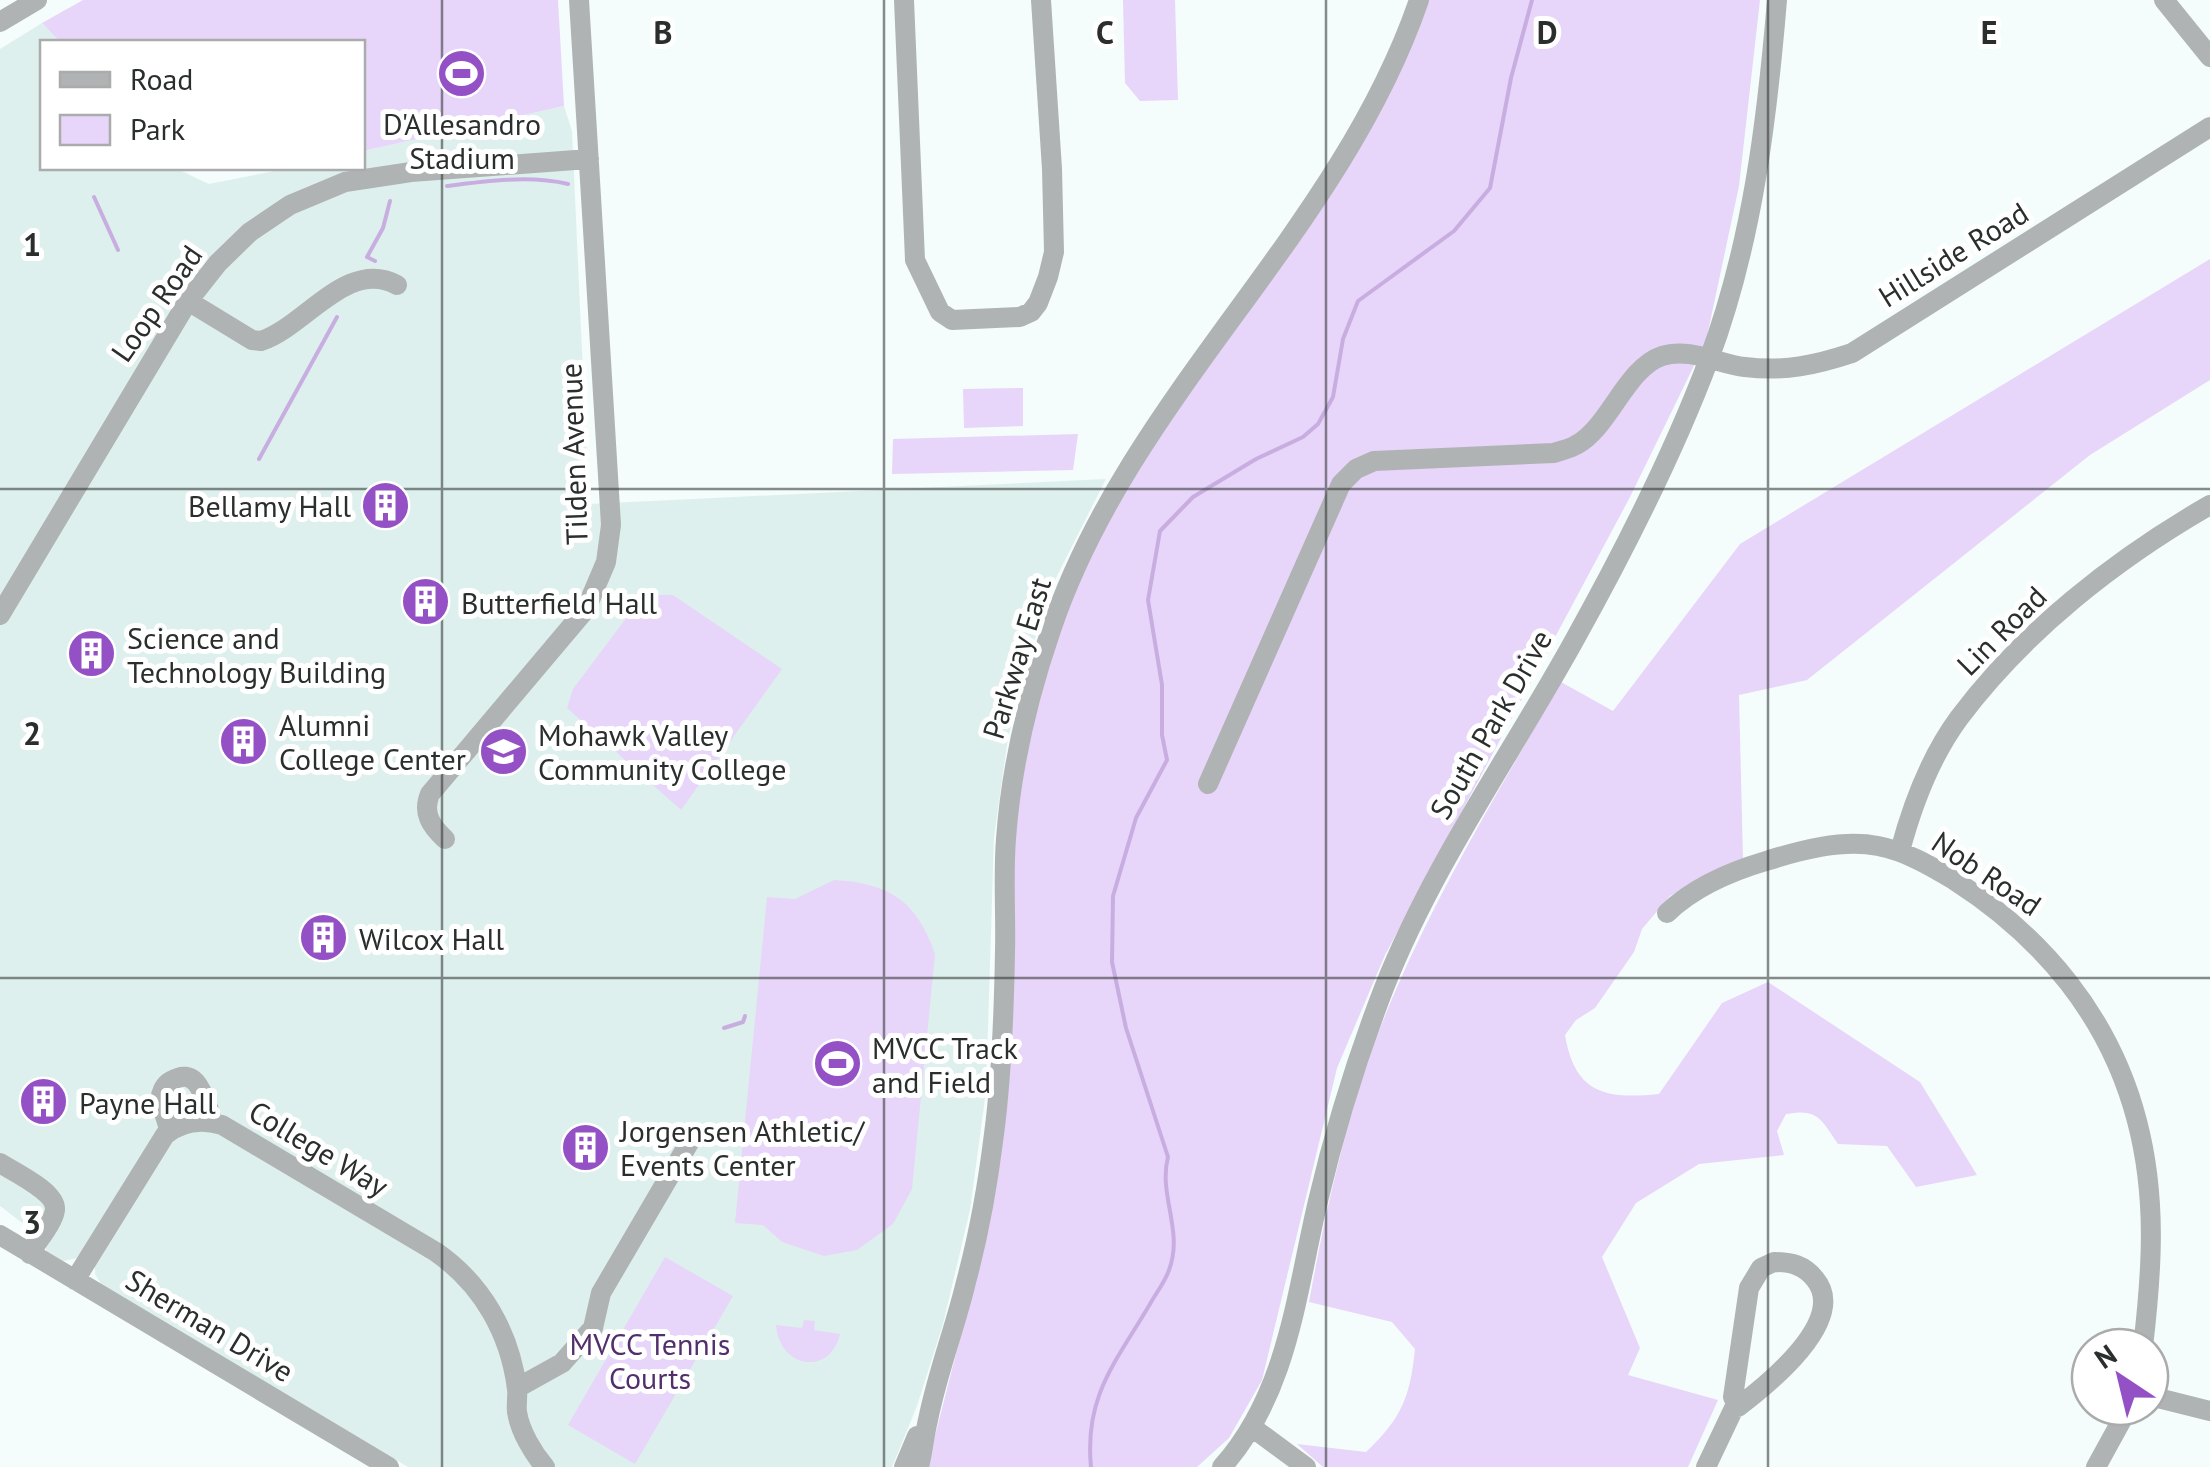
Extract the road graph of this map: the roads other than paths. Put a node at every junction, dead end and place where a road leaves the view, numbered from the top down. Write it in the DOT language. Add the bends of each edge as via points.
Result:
graph roads {
  1 [pos="37,0"];
  2 [pos="579,0"];
  3 [pos="904,0"];
  4 [pos="1041,0"];
  5 [pos="1419,0"];
  6 [pos="1776,0"];
  7 [pos="2164,0"];
  8 [pos="0,22"];
  9 [pos="2210,57"];
  10 [pos="2210,126"];
  11 [pos="589,159"];
  12 [pos="397,285"];
  13 [pos="188,300"];
  14 [pos="1709,359"];
  15 [pos="2210,505"];
  16 [pos="0,615"];
  17 [pos="1208,784"];
  18 [pos="445,840"];
  19 [pos="1900,851"];
  20 [pos="1667,914"];
  21 [pos="214,1122"];
  22 [pos="169,1132"];
  23 [pos="693,1136"];
  24 [pos="0,1163"];
  25 [pos="0,1235"];
  26 [pos="30,1254"];
  27 [pos="75,1280"];
  28 [pos="2145,1327"];
  29 [pos="517,1393"];
  30 [pos="2170,1401"];
  31 [pos="1735,1406"];
  32 [pos="2210,1411"];
  33 [pos="927,1423"];
  34 [pos="2118,1427"];
  35 [pos="1252,1428"];
  36 [pos="389,1467"];
  37 [pos="545,1467"];
  38 [pos="564,1467"];
  39 [pos="904,1467"];
  40 [pos="920,1467"];
  41 [pos="1222,1467"];
  42 [pos="1306,1467"];
  43 [pos="1706,1467"];
  44 [pos="2096,1467"];
  1 -- 8 [label="street"];
  2 -- 11 [label="street, Tilden Avenue"];
  3 -- 4 [label="street" via="915,260 940,312 952,320 1020,317 1038,304 1048,277 1054,252"];
  5 -- 33 [label="street, Parkway East" via="1378,98 1336,171 1111,494 1051,628 1014,772 1006,841 999,1069 986,1192"];
  6 -- 14 [label="street, South Park Drive" via="1760,160"];
  7 -- 9 [label="street"];
  10 -- 14 [label="street, Hillside Road" via="1852,352 1784,370"];
  11 -- 13 [label="street, Loop Road" via="344,182 250,232"];
  11 -- 18 [label="street, Tilden Avenue" via="612,525 606,562 573,628 430,794 427,814"];
  12 -- 13 [label="street" via="383,277 362,278 262,341"];
  13 -- 16 [label="street, Loop Road"];
  14 -- 17 [label="street, Hillside Road" via="1681,352 1658,357 1578,444 1554,453 1374,461 1356,469 1341,484"];
  14 -- 35 [label="street, South Park Drive" via="1621,554 1460,834 1386,985 1347,1089 1271,1392"];
  15 -- 19 [label="street, Lin Road" via="2117,566 2009,659 1938,754"];
  19 -- 20 [label="street, Nob Road" via="1834,845 1794,852 1728,876"];
  19 -- 28 [label="street, Nob Road" via="1994,906 2034,940 2105,1040 2136,1118 2148,1173 2153,1232"];
  21 -- 22 [label="street, College Way"];
  21 -- 22 [label="street" via="202,1088 180,1077 162,1092"];
  21 -- 29 [label="street, College Way" via="458,1268 498,1324"];
  22 -- 27 [label="street"];
  23 -- 29 [label="street" via="601,1293 593,1328 562,1363"];
  24 -- 26 [label="street" via="54,1204"];
  25 -- 26 [label="street, Sherman Drive"];
  26 -- 27 [label="street, Sherman Drive"];
  27 -- 36 [label="street, Sherman Drive"];
  29 -- 37 [label="street, College Way" via="524,1432"];
  29 -- 38 [label="street, College Way" via="537,1438"];
  30 -- 32 [label="street"];
  31 -- 31 [label="street" via="1752,1280 1774,1262 1807,1270 1824,1302 1818,1322 1801,1350"];
  31 -- 43 [label="street"];
  33 -- 39 [label="street, Parkway East"];
  33 -- 40 [label="street, Parkway East"];
  34 -- 44 [label="street"];
  35 -- 41 [label="street, South Park Drive"];
  35 -- 42 [label="street"];
}
